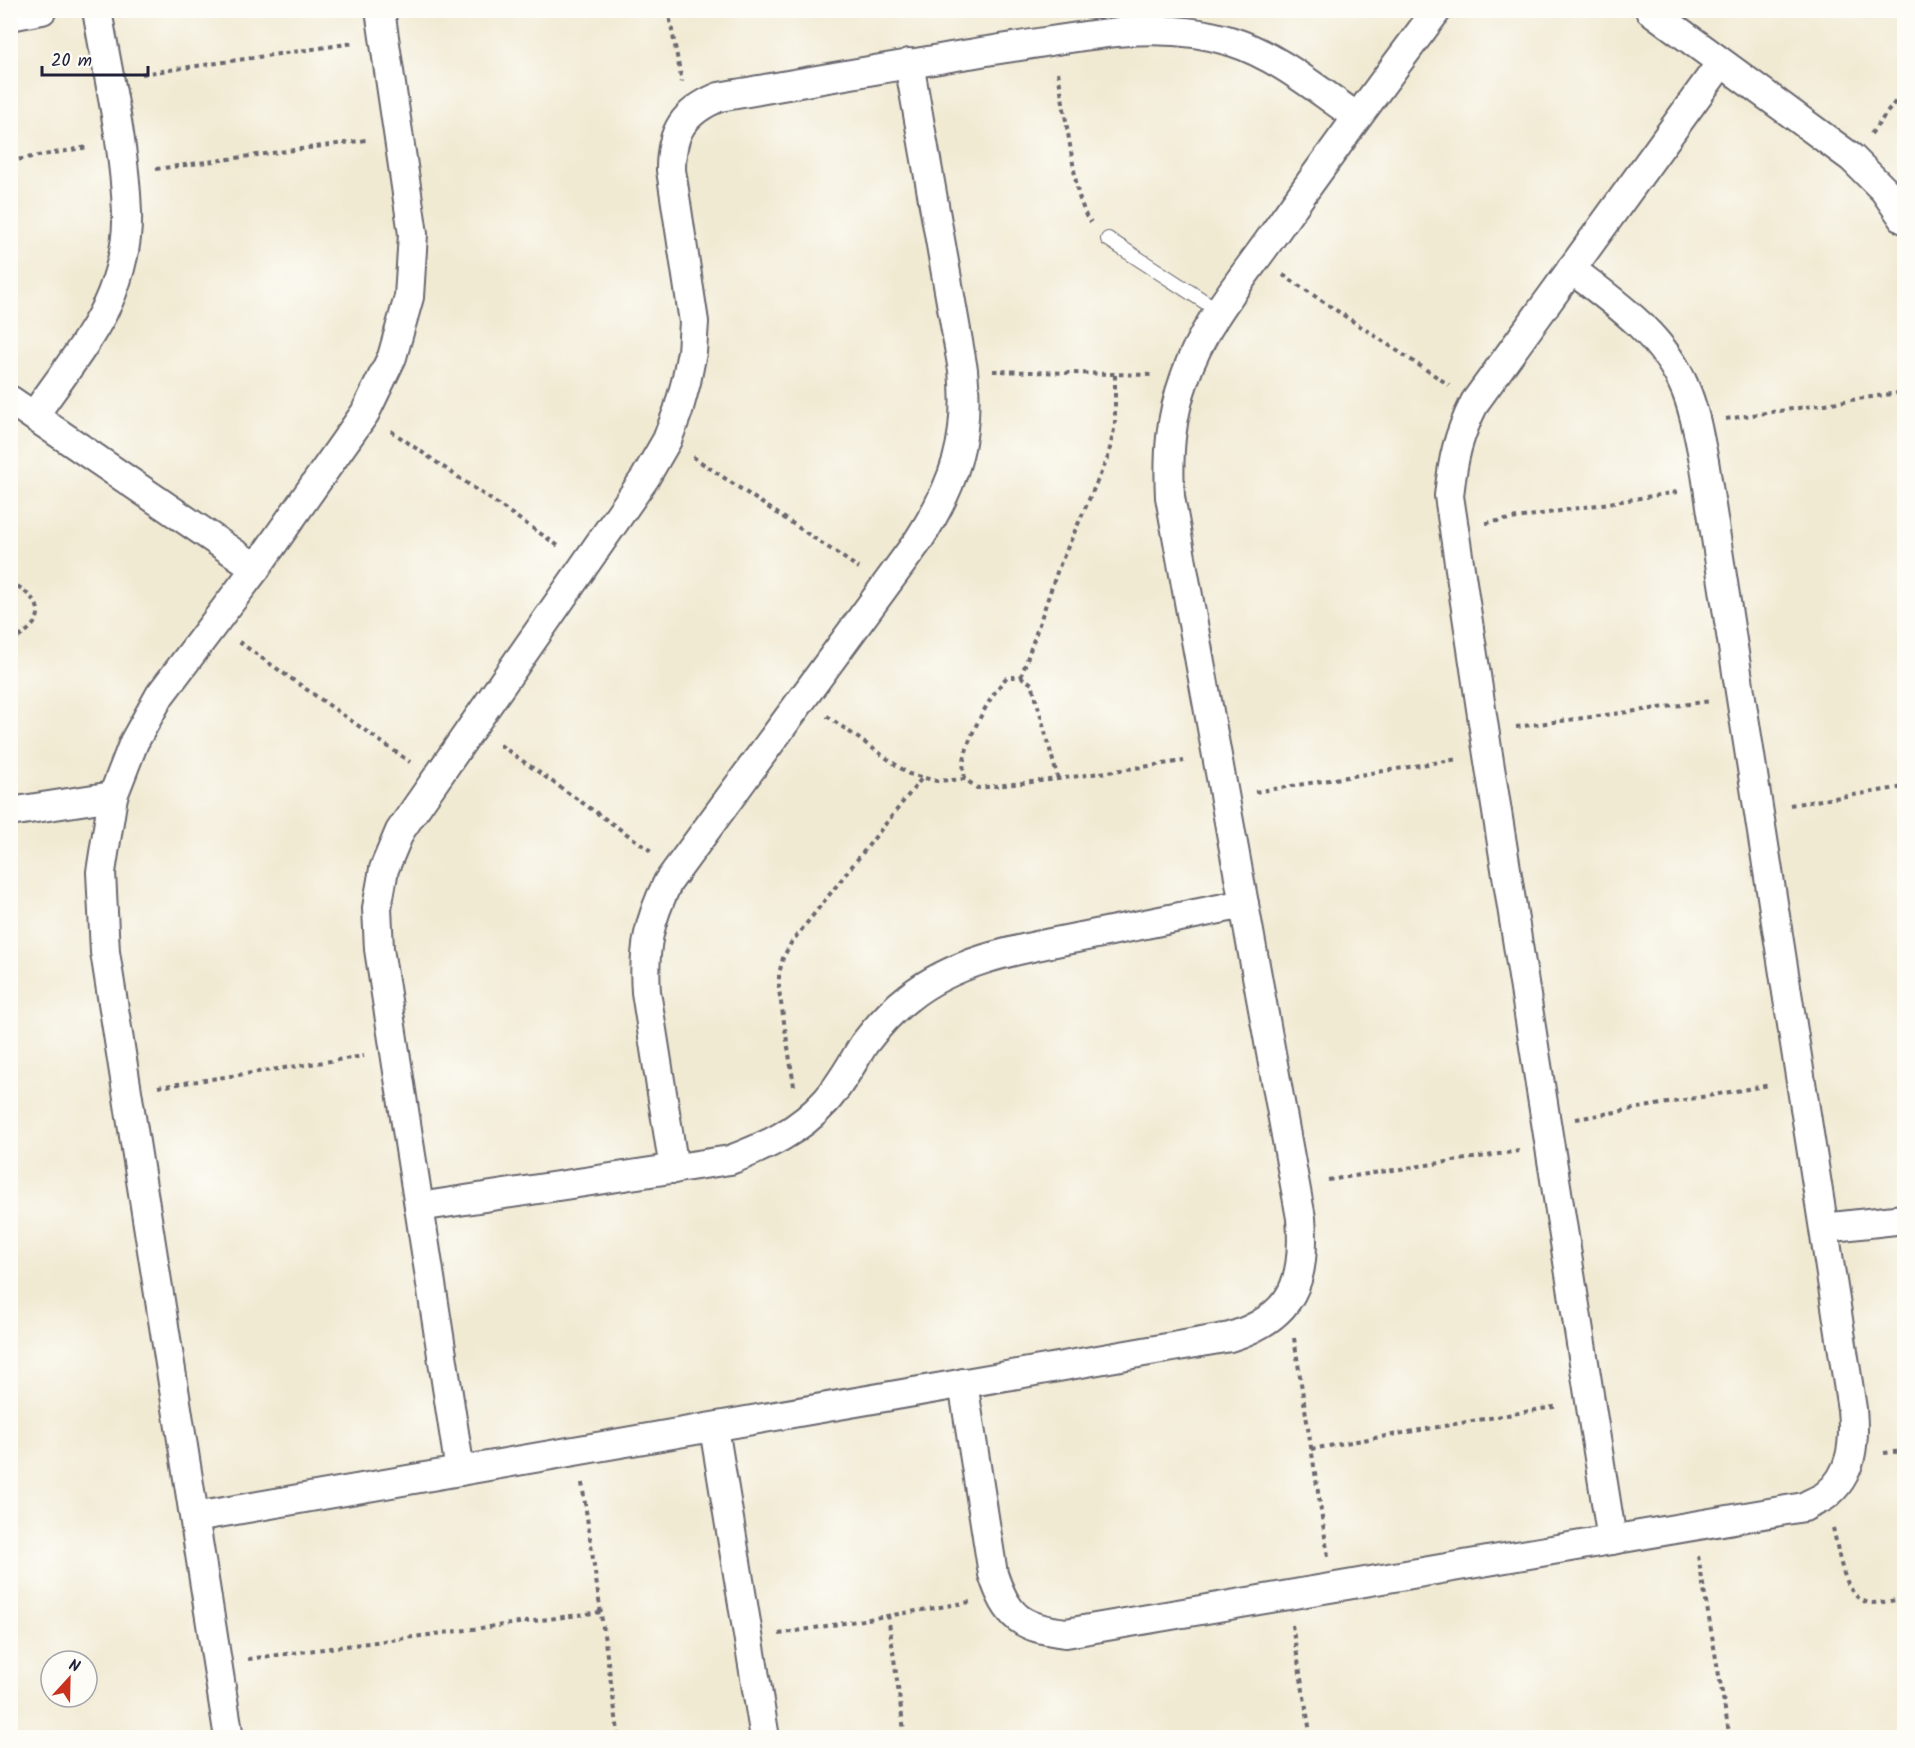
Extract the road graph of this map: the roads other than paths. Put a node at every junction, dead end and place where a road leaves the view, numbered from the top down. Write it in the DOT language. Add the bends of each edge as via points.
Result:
graph roads {
  1 [pos="42,10"];
  2 [pos="97,10"];
  3 [pos="380,10"];
  4 [pos="1437,10"];
  5 [pos="1650,10"];
  6 [pos="10,16"];
  7 [pos="909,63"];
  8 [pos="1721,63"];
  9 [pos="1357,117"];
  10 [pos="1905,219"];
  11 [pos="1108,239"];
  12 [pos="1571,269"];
  13 [pos="1220,311"];
  14 [pos="10,400"];
  15 [pos="34,416"];
  16 [pos="256,568"];
  17 [pos="113,796"];
  18 [pos="10,812"];
  19 [pos="1244,904"];
  20 [pos="674,1169"];
  21 [pos="419,1207"];
  22 [pos="1905,1218"];
  23 [pos="1824,1228"];
  24 [pos="963,1383"];
  25 [pos="714,1428"];
  26 [pos="459,1471"];
  27 [pos="195,1517"];
  28 [pos="1611,1540"];
  29 [pos="229,1737"];
  30 [pos="765,1737"];
  1 -- 6 [label="street"];
  2 -- 15 [label="street" via="123,174 127,214 123,255 111,294 93,330"];
  3 -- 16 [label="street" via="413,234 409,297 392,357 365,413"];
  4 -- 9 [label="street"];
  5 -- 8 [label="street"];
  7 -- 9 [label="street" via="1114,32 1162,29 1234,42 1270,58"];
  7 -- 20 [label="street" via="963,370 963,435 954,472 939,508 677,869 656,907 644,964"];
  7 -- 21 [label="street" via="719,97 689,115 677,131 671,150 671,170 694,322 684,392 667,440 645,478 400,831 384,869 377,908 379,949"];
  8 -- 10 [label="street" via="1852,158 1884,190"];
  8 -- 12 [label="street"];
  9 -- 13 [label="street"];
  11 -- 13 [label="lane"];
  12 -- 23 [label="street" via="1645,328 1668,356 1685,388 1696,424"];
  12 -- 28 [label="street" via="1474,402 1452,463 1449,496"];
  13 -- 19 [label="street" via="1195,352 1173,415 1170,497"];
  14 -- 15 [label="street"];
  15 -- 16 [label="street"];
  16 -- 17 [label="street" via="160,694 134,741"];
  17 -- 18 [label="street"];
  17 -- 27 [label="street" via="100,872 105,952"];
  19 -- 20 [label="street" via="1024,949 964,966 909,997 885,1018 827,1100 801,1125 766,1147 730,1160"];
  19 -- 24 [label="street" via="1301,1218 1304,1249 1299,1276 1287,1300 1272,1318 1230,1337"];
  20 -- 21 [label="street"];
  21 -- 26 [label="street"];
  22 -- 23 [label="street"];
  23 -- 28 [label="street" via="1854,1433 1842,1479 1825,1496 1804,1507"];
  24 -- 25 [label="street"];
  24 -- 28 [label="street" via="993,1574 1000,1596 1016,1618 1039,1630 1066,1633"];
  25 -- 26 [label="street"];
  25 -- 30 [label="street"];
  26 -- 27 [label="street"];
  27 -- 29 [label="street"];
}
